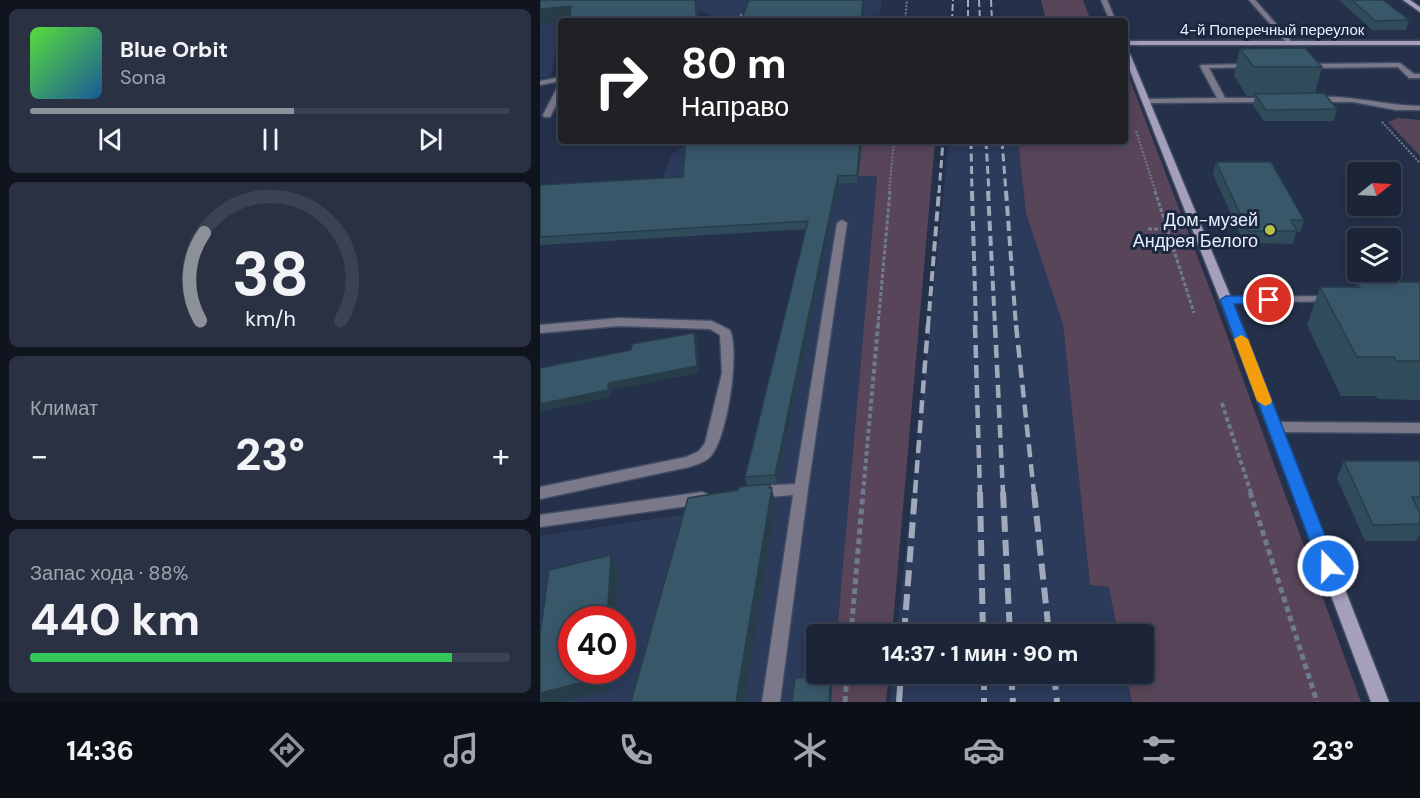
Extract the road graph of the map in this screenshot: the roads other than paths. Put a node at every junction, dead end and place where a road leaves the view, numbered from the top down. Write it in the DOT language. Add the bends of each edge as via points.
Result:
graph roads {
  1 [pos="1104,0"];
  2 [pos="1252,0"];
  3 [pos="1406,0"];
  4 [pos="1420,10"];
  5 [pos="1112,18"];
  6 [pos="1128,43"];
  7 [pos="1290,43"];
  8 [pos="1420,43"];
  9 [pos="1128,56"];
  10 [pos="1262,66"];
  11 [pos="1296,66"];
  12 [pos="1420,76"];
  13 [pos="558,79"];
  14 [pos="540,82"];
  15 [pos="558,94"];
  16 [pos="1222,100"];
  17 [pos="1273,100"];
  18 [pos="1307,100"];
  19 [pos="1146,101"];
  20 [pos="1420,108"];
  21 [pos="547,115"];
  22 [pos="842,223"];
  23 [pos="1340,299"];
  24 [pos="1226,300"];
  25 [pos="540,329"];
  26 [pos="1275,427"];
  27 [pos="1420,428"];
  28 [pos="801,489"];
  29 [pos="747,492"];
  30 [pos="540,493"];
  31 [pos="715,496"];
  32 [pos="540,521"];
  33 [pos="771,702"];
  34 [pos="1380,702"];
  1 -- 5 [label="street"];
  2 -- 7 [label="street"];
  3 -- 4 [label="street"];
  6 -- 7 [label="street, 4-й Поперечный переулок"];
  7 -- 8 [label="street, 4-й Поперечный переулок"];
  9 -- 19 [label="street"];
  10 -- 16 [label="street" via="1204,66"];
  11 -- 12 [label="street" via="1400,65 1412,76"];
  13 -- 14 [label="street"];
  15 -- 21 [label="street"];
  16 -- 17 [label="street"];
  16 -- 19 [label="street"];
  18 -- 20 [label="street" via="1353,100"];
  19 -- 24 [label="street"];
  22 -- 28 [label="street"];
  23 -- 24 [label="street"];
  24 -- 26 [label="street"];
  25 -- 30 [label="street" via="619,322 712,325 726,333 728,373 712,444 704,455 689,462"];
  26 -- 27 [label="street"];
  26 -- 34 [label="street"];
  28 -- 29 [label="street"];
  28 -- 33 [label="street"];
  31 -- 32 [label="street"];
}
